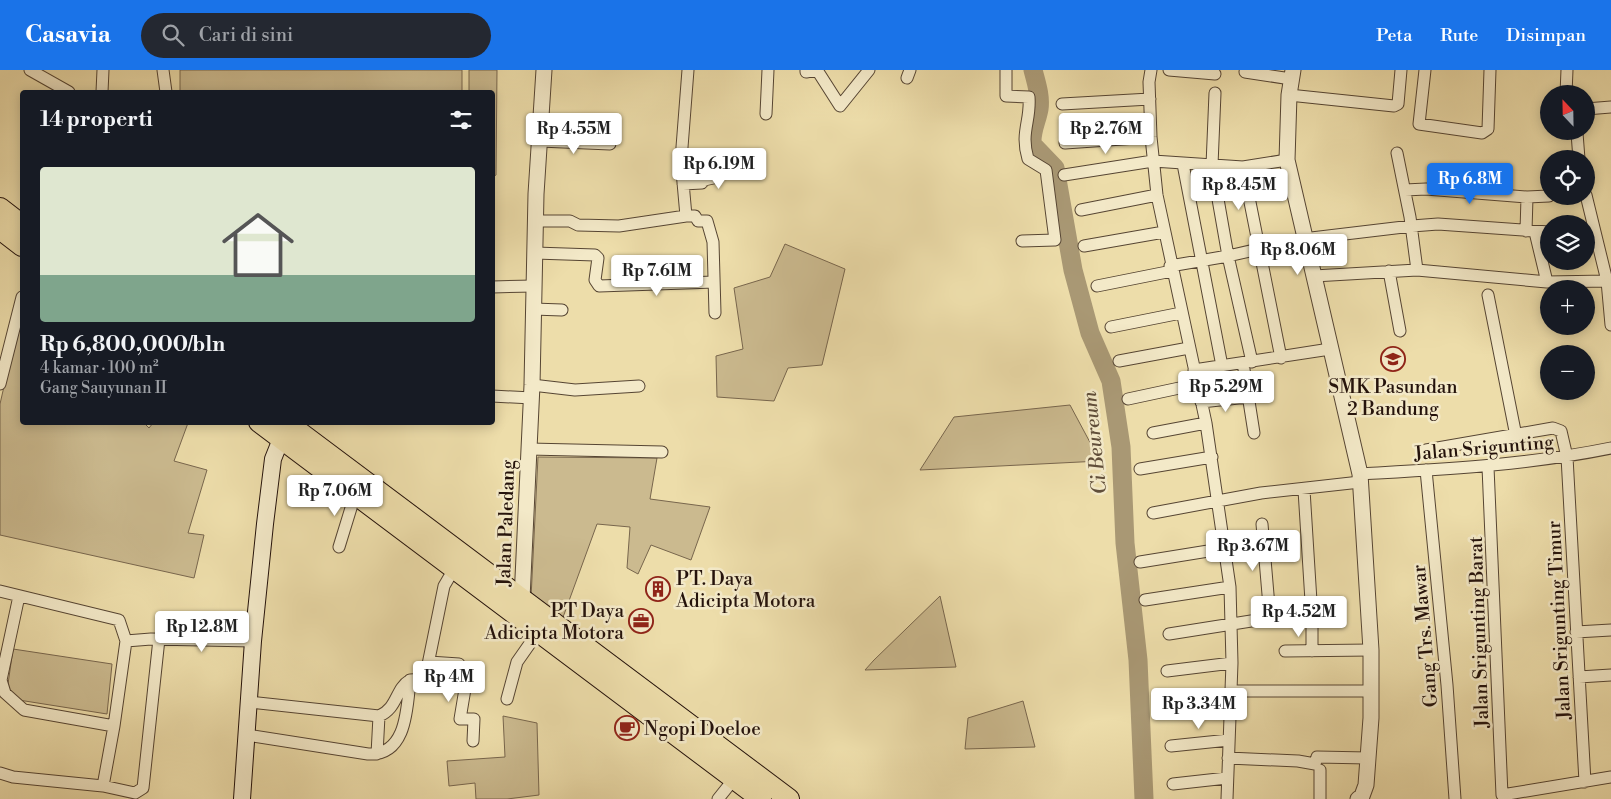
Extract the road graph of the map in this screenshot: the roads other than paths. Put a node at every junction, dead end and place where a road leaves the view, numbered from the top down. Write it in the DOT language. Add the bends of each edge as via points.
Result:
graph roads {
  1 [pos="30,70"];
  2 [pos="103,70"];
  3 [pos="163,70"];
  4 [pos="544,70"];
  5 [pos="688,70"];
  6 [pos="768,70"];
  7 [pos="806,70"];
  8 [pos="817,70"];
  9 [pos="870,70"];
  10 [pos="1006,70"];
  11 [pos="1151,70"];
  12 [pos="1169,70"];
  13 [pos="1401,70"];
  14 [pos="1425,70"];
  15 [pos="1490,70"];
  16 [pos="1566,70"];
  17 [pos="1245,72"];
  18 [pos="1215,74"];
  19 [pos="1292,74"];
  20 [pos="1566,85"];
  21 [pos="65,90"];
  22 [pos="102,90"];
  23 [pos="166,90"];
  24 [pos="1215,93"];
  25 [pos="1289,95"];
  26 [pos="1150,99"];
  27 [pos="1062,104"];
  28 [pos="1611,107"];
  29 [pos="1595,108"];
  30 [pos="766,114"];
  31 [pos="1152,137"];
  32 [pos="540,141"];
  33 [pos="1065,143"];
  34 [pos="610,144"];
  35 [pos="1397,153"];
  36 [pos="1287,160"];
  37 [pos="1153,161"];
  38 [pos="1183,164"];
  39 [pos="1212,165"];
  40 [pos="1243,167"];
  41 [pos="752,168"];
  42 [pos="1064,175"];
  43 [pos="683,184"];
  44 [pos="1405,190"];
  45 [pos="1157,195"];
  46 [pos="1527,196"];
  47 [pos="1540,196"];
  48 [pos="0,208"];
  49 [pos="1081,210"];
  50 [pos="686,216"];
  51 [pos="536,221"];
  52 [pos="20,223"];
  53 [pos="1412,226"];
  54 [pos="0,229"];
  55 [pos="1164,232"];
  56 [pos="1530,232"];
  57 [pos="1540,232"];
  58 [pos="1304,239"];
  59 [pos="1022,241"];
  60 [pos="20,244"];
  61 [pos="1595,245"];
  62 [pos="1084,246"];
  63 [pos="1260,249"];
  64 [pos="534,253"];
  65 [pos="1228,256"];
  66 [pos="1203,261"];
  67 [pos="1171,269"];
  68 [pos="1418,270"];
  69 [pos="1389,272"];
  70 [pos="1314,276"];
  71 [pos="1547,280"];
  72 [pos="1540,281"];
  73 [pos="714,282"];
  74 [pos="534,286"];
  75 [pos="1096,286"];
  76 [pos="1595,286"];
  77 [pos="495,287"];
  78 [pos="1609,287"];
  79 [pos="1488,295"];
  80 [pos="20,305"];
  81 [pos="533,309"];
  82 [pos="562,310"];
  83 [pos="715,313"];
  84 [pos="1181,313"];
  85 [pos="1611,325"];
  86 [pos="1111,327"];
  87 [pos="1400,331"];
  88 [pos="1189,348"];
  89 [pos="1330,349"];
  90 [pos="1280,358"];
  91 [pos="1119,361"];
  92 [pos="1247,362"];
  93 [pos="1222,366"];
  94 [pos="1194,370"];
  95 [pos="0,384"];
  96 [pos="1198,384"];
  97 [pos="639,386"];
  98 [pos="532,391"];
  99 [pos="495,396"];
  100 [pos="1248,397"];
  101 [pos="1128,399"];
  102 [pos="1202,402"];
  103 [pos="1206,423"];
  104 [pos="271,425"];
  105 [pos="286,429"];
  106 [pos="1153,433"];
  107 [pos="1254,433"];
  108 [pos="1516,436"];
  109 [pos="1611,448"];
  110 [pos="529,449"];
  111 [pos="1426,450"];
  112 [pos="662,452"];
  113 [pos="1212,456"];
  114 [pos="1566,457"];
  115 [pos="1488,467"];
  116 [pos="1140,469"];
  117 [pos="1426,470"];
  118 [pos="1360,478"];
  119 [pos="1304,490"];
  120 [pos="355,495"];
  121 [pos="1216,502"];
  122 [pos="1153,513"];
  123 [pos="1262,524"];
  124 [pos="1264,542"];
  125 [pos="339,547"];
  126 [pos="1224,549"];
  127 [pos="1140,562"];
  128 [pos="454,569"];
  129 [pos="1230,586"];
  130 [pos="0,591"];
  131 [pos="19,596"];
  132 [pos="522,599"];
  133 [pos="1145,600"];
  134 [pos="1312,617"];
  135 [pos="1270,618"];
  136 [pos="1231,624"];
  137 [pos="1611,630"];
  138 [pos="538,632"];
  139 [pos="1576,632"];
  140 [pos="1169,634"];
  141 [pos="158,639"];
  142 [pos="126,641"];
  143 [pos="253,641"];
  144 [pos="1371,650"];
  145 [pos="1285,651"];
  146 [pos="1312,651"];
  147 [pos="429,662"];
  148 [pos="1232,663"];
  149 [pos="1167,670"];
  150 [pos="1611,675"];
  151 [pos="1579,677"];
  152 [pos="0,680"];
  153 [pos="410,680"];
  154 [pos="1370,691"];
  155 [pos="1231,695"];
  156 [pos="507,699"];
  157 [pos="250,702"];
  158 [pos="1175,708"];
  159 [pos="379,716"];
  160 [pos="114,726"];
  161 [pos="247,735"];
  162 [pos="1229,740"];
  163 [pos="473,741"];
  164 [pos="1171,746"];
  165 [pos="372,754"];
  166 [pos="1228,758"];
  167 [pos="1368,758"];
  168 [pos="1320,770"];
  169 [pos="0,773"];
  170 [pos="1226,778"];
  171 [pos="1611,778"];
  172 [pos="734,779"];
  173 [pos="1585,782"];
  174 [pos="1173,784"];
  175 [pos="103,786"];
  176 [pos="1519,796"];
  177 [pos="242,799"];
  178 [pos="718,799"];
  179 [pos="760,799"];
  180 [pos="789,799"];
  181 [pos="1228,799"];
  182 [pos="1320,799"];
  183 [pos="1358,799"];
  184 [pos="1454,799"];
  1 -- 21 [label="street"];
  2 -- 22 [label="street"];
  3 -- 23 [label="street"];
  4 -- 32 [label="street, Jalan Paledang"];
  5 -- 43 [label="street" via="681,160"];
  6 -- 30 [label="street"];
  7 -- 8 [label="street"];
  8 -- 9 [label="street" via="840,106"];
  10 -- 59 [label="street" via="1006,96 1029,96 1023,142 1028,159 1046,170 1055,240"];
  11 -- 26 [label="street"];
  12 -- 18 [label="street"];
  13 -- 25 [label="street" via="1398,104 1394,106"];
  14 -- 15 [label="street" via="1419,124 1482,133 1488,130"];
  16 -- 20 [label="street"];
  17 -- 19 [label="street"];
  19 -- 25 [label="street"];
  24 -- 39 [label="street"];
  25 -- 36 [label="street"];
  26 -- 27 [label="street"];
  26 -- 31 [label="street"];
  28 -- 29 [label="street"];
  31 -- 33 [label="street"];
  31 -- 37 [label="street"];
  32 -- 34 [label="street"];
  32 -- 51 [label="street, Jalan Paledang"];
  35 -- 44 [label="street"];
  36 -- 40 [label="street"];
  36 -- 58 [label="street"];
  37 -- 38 [label="street"];
  37 -- 42 [label="street"];
  37 -- 45 [label="street"];
  38 -- 39 [label="street"];
  38 -- 66 [label="street"];
  39 -- 40 [label="street"];
  39 -- 65 [label="street"];
  40 -- 63 [label="street"];
  41 -- 43 [label="street" via="731,165 718,169 718,177 702,183"];
  43 -- 50 [label="street"];
  44 -- 46 [label="street"];
  44 -- 53 [label="street"];
  45 -- 49 [label="street"];
  45 -- 55 [label="street"];
  46 -- 47 [label="street"];
  46 -- 56 [label="street"];
  48 -- 52 [label="highway"];
  50 -- 51 [label="street" via="619,226"];
  50 -- 73 [label="street" via="707,221 713,242"];
  51 -- 64 [label="street, Jalan Paledang"];
  53 -- 56 [label="street" via="1469,225"];
  53 -- 58 [label="street"];
  53 -- 68 [label="street"];
  54 -- 60 [label="highway"];
  55 -- 62 [label="street"];
  55 -- 67 [label="street"];
  56 -- 57 [label="street"];
  56 -- 71 [label="street"];
  58 -- 63 [label="street"];
  58 -- 70 [label="street"];
  61 -- 78 [label="street"];
  63 -- 65 [label="street"];
  63 -- 90 [label="street"];
  64 -- 73 [label="street" via="596,255 595,280 599,286"];
  64 -- 74 [label="street, Jalan Paledang"];
  65 -- 66 [label="street"];
  65 -- 92 [label="street"];
  66 -- 67 [label="street"];
  66 -- 93 [label="street"];
  67 -- 75 [label="street"];
  67 -- 84 [label="street"];
  68 -- 69 [label="street"];
  68 -- 72 [label="street"];
  69 -- 70 [label="street"];
  69 -- 87 [label="street"];
  70 -- 89 [label="street"];
  73 -- 83 [label="street"];
  74 -- 77 [label="street"];
  74 -- 81 [label="street, Jalan Paledang"];
  76 -- 78 [label="street"];
  78 -- 85 [label="street"];
  79 -- 108 [label="street"];
  80 -- 95 [label="street"];
  81 -- 82 [label="street"];
  81 -- 98 [label="street, Jalan Paledang"];
  84 -- 86 [label="street"];
  84 -- 88 [label="street"];
  88 -- 91 [label="street"];
  88 -- 94 [label="street"];
  89 -- 90 [label="street"];
  89 -- 118 [label="street"];
  90 -- 92 [label="street"];
  92 -- 93 [label="street"];
  92 -- 100 [label="street"];
  93 -- 94 [label="street"];
  94 -- 96 [label="street"];
  96 -- 101 [label="street"];
  96 -- 102 [label="street"];
  97 -- 98 [label="street"];
  98 -- 99 [label="street"];
  98 -- 110 [label="street, Jalan Paledang"];
  100 -- 102 [label="street"];
  100 -- 107 [label="street"];
  102 -- 103 [label="street"];
  103 -- 106 [label="street"];
  103 -- 113 [label="street"];
  104 -- 105 [label="highway"];
  105 -- 120 [label="highway"];
  105 -- 132 [label="highway"];
  105 -- 143 [label="main road" via="273,459"];
  108 -- 111 [label="street"];
  108 -- 114 [label="street, Jalan Srigunting Timur" via="1560,429"];
  109 -- 114 [label="street, Jalan Srigunting"];
  110 -- 112 [label="street, Jalan Paledang"];
  110 -- 132 [label="street, Jalan Paledang"];
  113 -- 116 [label="street"];
  113 -- 121 [label="street"];
  114 -- 115 [label="street, Jalan Srigunting"];
  114 -- 139 [label="street, Jalan Srigunting Timur"];
  115 -- 117 [label="street, Jalan Srigunting"];
  115 -- 176 [label="street, Jalan Srigunting Barat" via="1502,795"];
  117 -- 118 [label="street, Jalan Srigunting"];
  117 -- 184 [label="street, Gang Trs. Mawar"];
  118 -- 119 [label="street, Jalan Srigunting"];
  118 -- 144 [label="street"];
  119 -- 121 [label="street, Jalan Srigunting" via="1261,493"];
  119 -- 134 [label="street"];
  120 -- 125 [label="street"];
  120 -- 128 [label="highway"];
  121 -- 122 [label="street, Jalan Srigunting"];
  121 -- 126 [label="street"];
  123 -- 124 [label="street"];
  124 -- 126 [label="street"];
  124 -- 135 [label="street"];
  126 -- 127 [label="street"];
  126 -- 129 [label="street"];
  128 -- 138 [label="highway"];
  128 -- 147 [label="street" via="444,586"];
  129 -- 133 [label="street"];
  129 -- 136 [label="street"];
  130 -- 131 [label="street"];
  131 -- 142 [label="street" via="118,620"];
  131 -- 152 [label="street"];
  132 -- 180 [label="highway"];
  134 -- 135 [label="street"];
  134 -- 146 [label="street"];
  135 -- 136 [label="street"];
  136 -- 140 [label="street"];
  136 -- 148 [label="street"];
  137 -- 139 [label="street"];
  138 -- 156 [label="street" via="518,662"];
  138 -- 172 [label="highway"];
  139 -- 151 [label="street, Jalan Srigunting Timur"];
  141 -- 142 [label="street"];
  141 -- 143 [label="street"];
  141 -- 175 [label="street" via="143,788 135,793"];
  142 -- 160 [label="street"];
  143 -- 157 [label="main road"];
  144 -- 146 [label="street"];
  144 -- 154 [label="street"];
  145 -- 146 [label="street"];
  147 -- 153 [label="street" via="425,679"];
  147 -- 163 [label="street" via="459,664 458,680 466,683 460,719 474,720"];
  148 -- 149 [label="street"];
  148 -- 155 [label="street"];
  150 -- 151 [label="street"];
  151 -- 173 [label="street, Jalan Srigunting Timur"];
  152 -- 160 [label="street" via="6,693 24,710"];
  153 -- 159 [label="street" via="404,683 387,713"];
  153 -- 165 [label="street" via="405,727 388,750"];
  154 -- 155 [label="street"];
  154 -- 167 [label="street"];
  155 -- 158 [label="street"];
  155 -- 162 [label="street"];
  157 -- 159 [label="street"];
  157 -- 161 [label="main road"];
  159 -- 165 [label="street"];
  160 -- 175 [label="street"];
  161 -- 165 [label="street"];
  161 -- 177 [label="main road"];
  162 -- 164 [label="street"];
  162 -- 166 [label="street"];
  166 -- 167 [label="street" via="1315,764 1317,757"];
  166 -- 170 [label="street"];
  167 -- 183 [label="street" via="1364,791"];
  168 -- 182 [label="street"];
  169 -- 175 [label="street"];
  170 -- 174 [label="street"];
  170 -- 181 [label="street"];
  171 -- 173 [label="street"];
  172 -- 178 [label="street"];
  172 -- 179 [label="highway"];
  173 -- 176 [label="street"];
}
